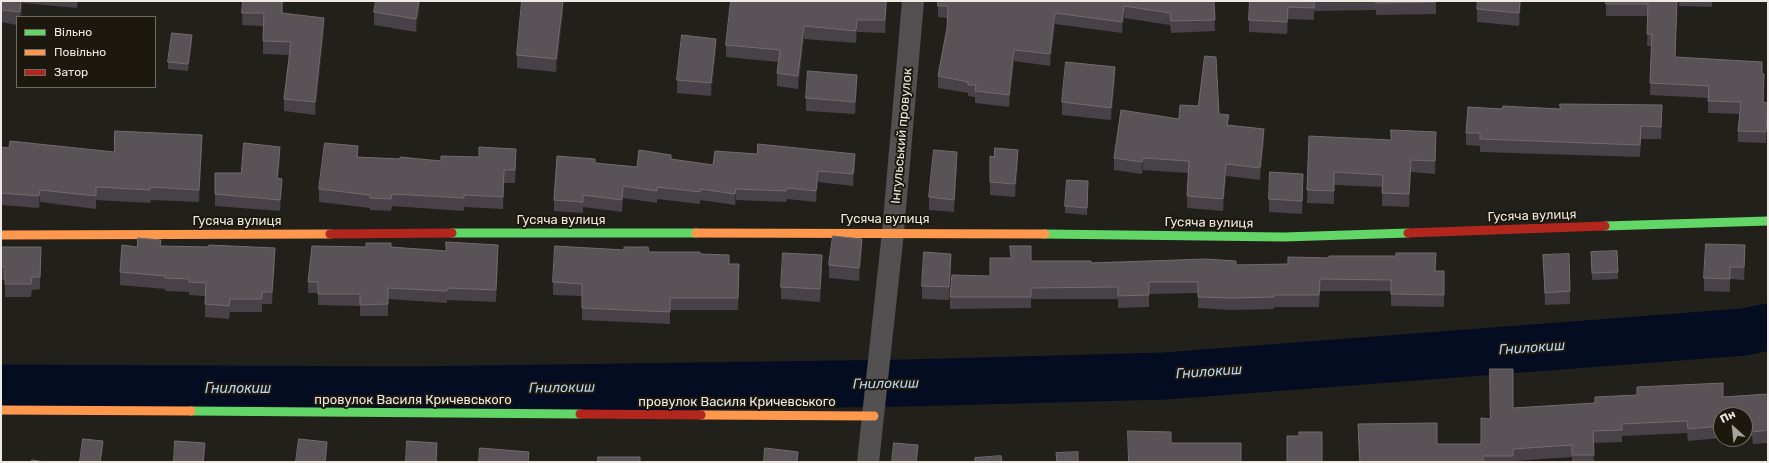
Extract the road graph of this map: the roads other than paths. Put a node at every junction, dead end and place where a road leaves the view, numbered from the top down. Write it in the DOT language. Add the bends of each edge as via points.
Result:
graph roads {
  1 [pos="913,1"];
  2 [pos="1768,221"];
  3 [pos="893,232"];
  4 [pos="1,235"];
  5 [pos="1,410"];
  6 [pos="874,411"];
  7 [pos="868,462"];
  1 -- 3 [label="street, Інгульський провулок"];
  2 -- 3 [label="street, Гусяча вулиця" via="1284,237"];
  3 -- 4 [label="street, Гусяча вулиця"];
  3 -- 6 [label="street, Інгульський провулок"];
  5 -- 6 [label="street, провулок Василя Кричевського"];
  6 -- 7 [label="street, Інгульський провулок"];
}
